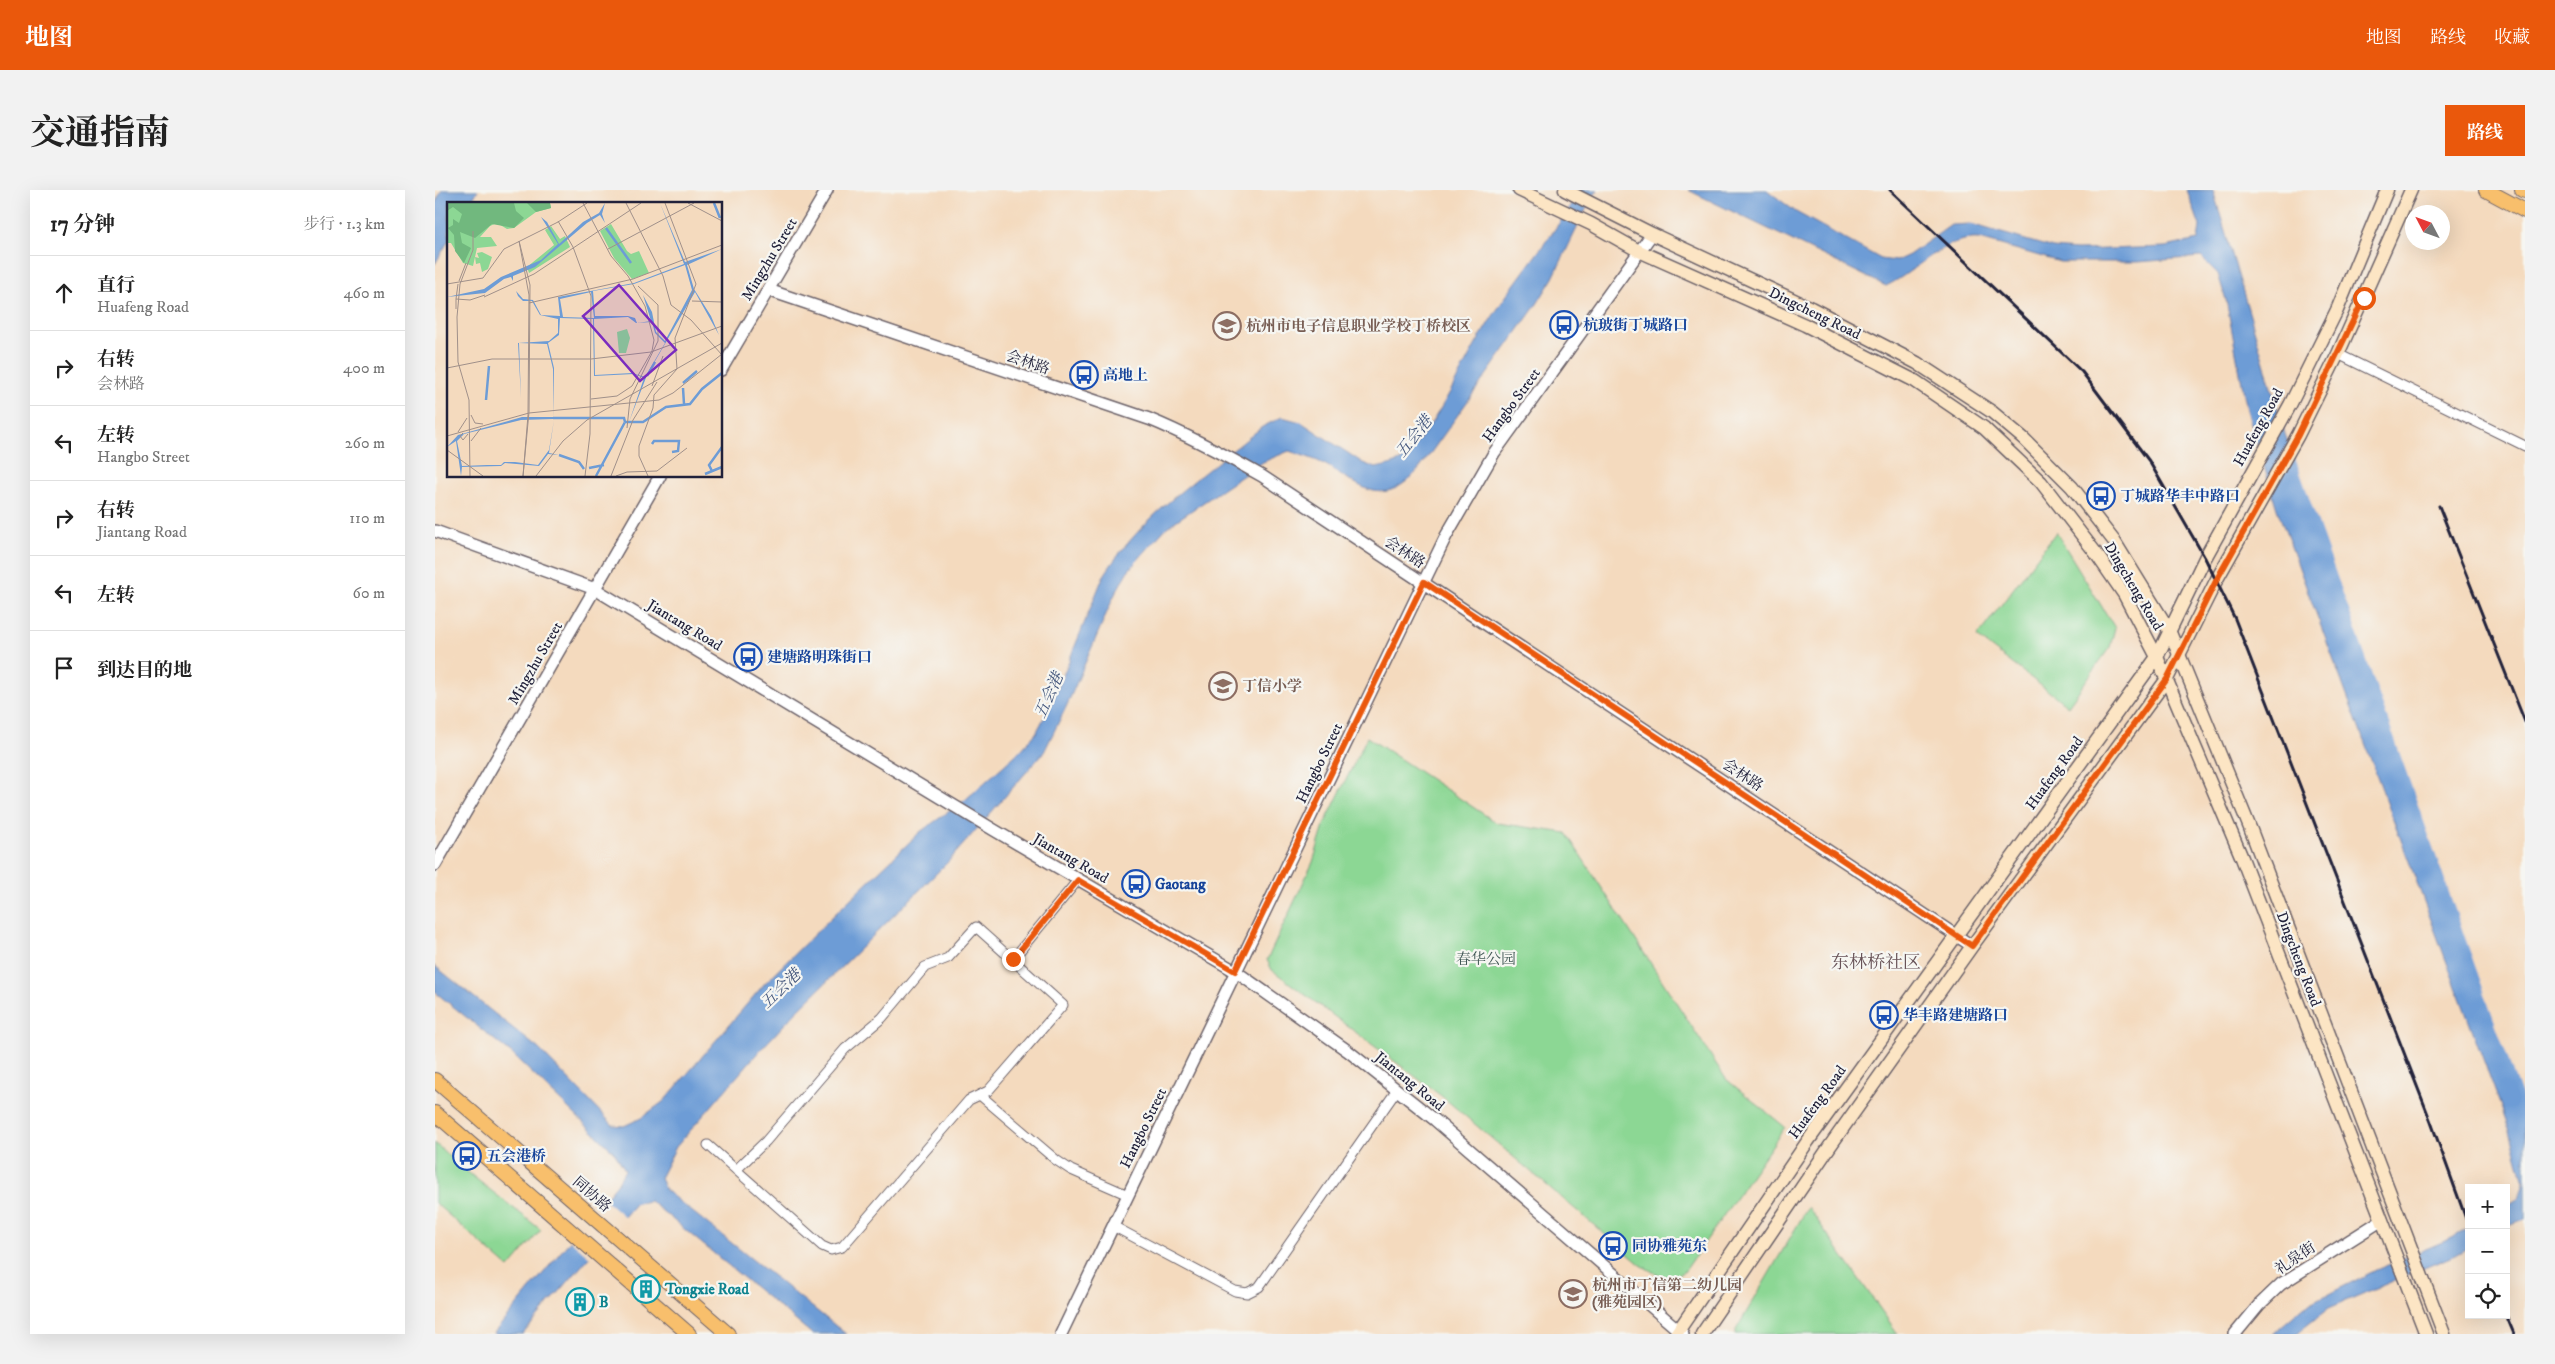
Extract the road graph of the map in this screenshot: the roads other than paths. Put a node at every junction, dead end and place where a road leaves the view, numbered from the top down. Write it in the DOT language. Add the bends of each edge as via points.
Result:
graph roads {
  1 [pos="827,190"];
  2 [pos="1519,190"];
  3 [pos="2387,190"];
  4 [pos="2411,190"];
  5 [pos="2487,190"];
  6 [pos="1568,192"];
  7 [pos="2525,211"];
  8 [pos="1652,234"];
  9 [pos="1639,251"];
  10 [pos="767,290"];
  11 [pos="2338,354"];
  12 [pos="723,367"];
  13 [pos="2525,446"];
  14 [pos="659,478"];
  15 [pos="435,531"];
  16 [pos="1424,582"];
  17 [pos="595,589"];
  18 [pos="2169,630"];
  19 [pos="2179,655"];
  20 [pos="2157,657"];
  21 [pos="2167,679"];
  22 [pos="435,865"];
  23 [pos="1078,880"];
  24 [pos="1957,936"];
  25 [pos="1972,946"];
  26 [pos="1013,959"];
  27 [pos="1235,971"];
  28 [pos="435,1080"];
  29 [pos="1397,1090"];
  30 [pos="980,1095"];
  31 [pos="435,1113"];
  32 [pos="708,1145"];
  33 [pos="736,1170"];
  34 [pos="1128,1195"];
  35 [pos="2382,1220"];
  36 [pos="1113,1226"];
  37 [pos="1679,1333"];
  38 [pos="689,1334"];
  39 [pos="728,1334"];
  40 [pos="1061,1334"];
  41 [pos="1702,1334"];
  42 [pos="2235,1334"];
  43 [pos="2426,1334"];
  44 [pos="2444,1334"];
  1 -- 10 [label="street, Mingzhu Street"];
  2 -- 9 [label="main road, Dingcheng Road"];
  3 -- 18 [label="main road, Huafeng Road" via="2337,310 2290,405"];
  4 -- 11 [label="main road"];
  5 -- 7 [label="main road"];
  6 -- 8 [label="main road, Dingcheng Road"];
  8 -- 9 [label="street, Hangbo Street"];
  8 -- 18 [label="main road, Dingcheng Road" via="1811,308 1917,363 1992,412 2072,487 2114,540"];
  9 -- 16 [label="street, Hangbo Street" via="1494,453 1446,536"];
  9 -- 20 [label="main road, Dingcheng Road" via="1805,325 1898,372 1983,428 2041,482 2095,552 2124,594"];
  10 -- 12 [label="street, Mingzhu Street"];
  10 -- 16 [label="street, 会林路" via="1186,434 1262,476"];
  11 -- 13 [label="street"];
  11 -- 19 [label="main road"];
  14 -- 17 [label="street, Mingzhu Street"];
  15 -- 17 [label="street, Jiantang Road"];
  16 -- 24 [label="street, 会林路"];
  16 -- 27 [label="street, Hangbo Street"];
  17 -- 22 [label="street, Mingzhu Street"];
  17 -- 23 [label="street, Jiantang Road"];
  18 -- 19 [label="main road, Dingcheng Road"];
  18 -- 20 [label="main road, Huafeng Road"];
  19 -- 21 [label="main road"];
  19 -- 44 [label="main road, Dingcheng Road" via="2250,828"];
  20 -- 21 [label="main road, Dingcheng Road"];
  20 -- 24 [label="main road, Huafeng Road"];
  21 -- 25 [label="main road"];
  21 -- 35 [label="main road, Dingcheng Road" via="2243,858"];
  23 -- 26 [label="street"];
  23 -- 27 [label="street, Jiantang Road"];
  24 -- 25 [label="street, 会林路"];
  24 -- 37 [label="main road, Huafeng Road" via="1808,1141"];
  25 -- 41 [label="main road"];
  26 -- 30 [label="street" via="1063,1005"];
  26 -- 33 [label="street" via="976,928 948,958 925,967 883,1018 845,1049 766,1142"];
  27 -- 29 [label="street, Jiantang Road"];
  27 -- 34 [label="street, Hangbo Street"];
  28 -- 39 [label="main road, 同协路"];
  29 -- 36 [label="street" via="1259,1287 1247,1293 1235,1290"];
  29 -- 37 [label="street, Jiantang Road"];
  30 -- 33 [label="street" via="969,1100 843,1247 831,1250 822,1246"];
  30 -- 34 [label="street" via="1071,1170"];
  31 -- 38 [label="main road"];
  32 -- 33 [label="street"];
  34 -- 36 [label="street, Hangbo Street"];
  35 -- 42 [label="street, 礼泉街" via="2281,1284"];
  35 -- 43 [label="main road, Dingcheng Road"];
  36 -- 40 [label="street, Hangbo Street"];
}
